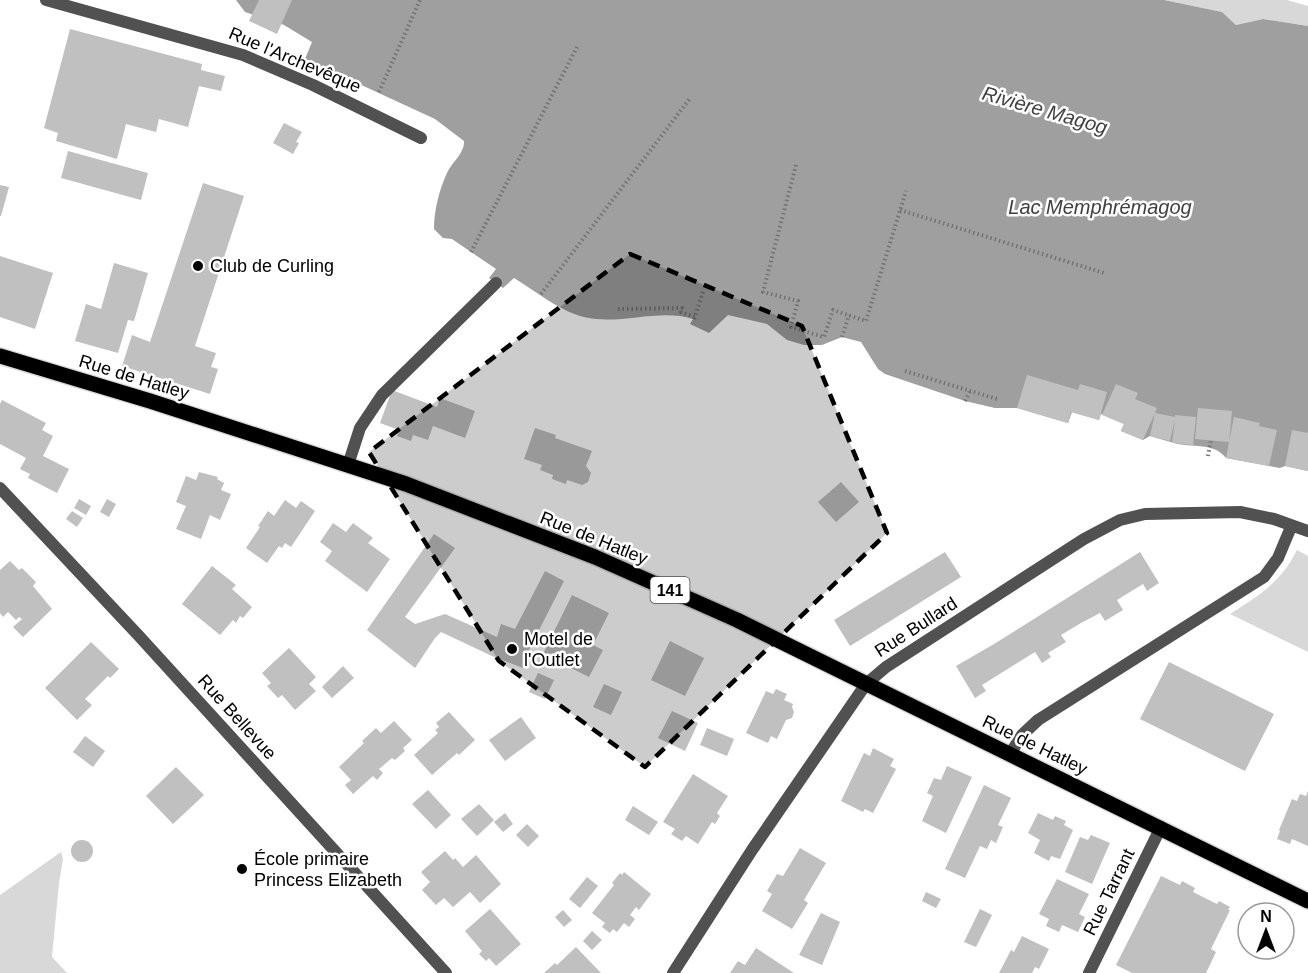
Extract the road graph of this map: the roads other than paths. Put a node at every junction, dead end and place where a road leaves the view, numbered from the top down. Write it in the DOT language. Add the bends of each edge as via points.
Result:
graph roads {
  1 [pos="46,0"];
  2 [pos="421,138"];
  3 [pos="496,283"];
  4 [pos="0,356"];
  5 [pos="348,465"];
  6 [pos="0,488"];
  7 [pos="1291,526"];
  8 [pos="1308,531"];
  9 [pos="866,684"];
  10 [pos="1010,754"];
  11 [pos="1161,827"];
  12 [pos="1308,901"];
  13 [pos="446,973"];
  14 [pos="673,973"];
  15 [pos="1089,973"];
  1 -- 2 [label="street, Rue l'Archevêque" via="243,55"];
  3 -- 5 [label="street" via="382,395 360,428"];
  4 -- 5 [label="main road, Rue de Hatley / 141"];
  5 -- 9 [label="main road, Rue de Hatley / 141" via="595,557"];
  6 -- 13 [label="street, Rue Bellevue"];
  7 -- 8 [label="street, Rue Bullard"];
  7 -- 9 [label="street, Rue Bullard" via="1240,512 1145,514 1120,520 1084,539 886,667"];
  7 -- 10 [label="street" via="1278,558 1264,578 1038,720"];
  9 -- 10 [label="main road, Rue de Hatley / 141"];
  9 -- 14 [label="street, Rue Bullard"];
  10 -- 11 [label="main road, Rue de Hatley / 141"];
  11 -- 12 [label="main road, Rue de Hatley / 141"];
  11 -- 15 [label="street, Rue Tarrant"];
}
